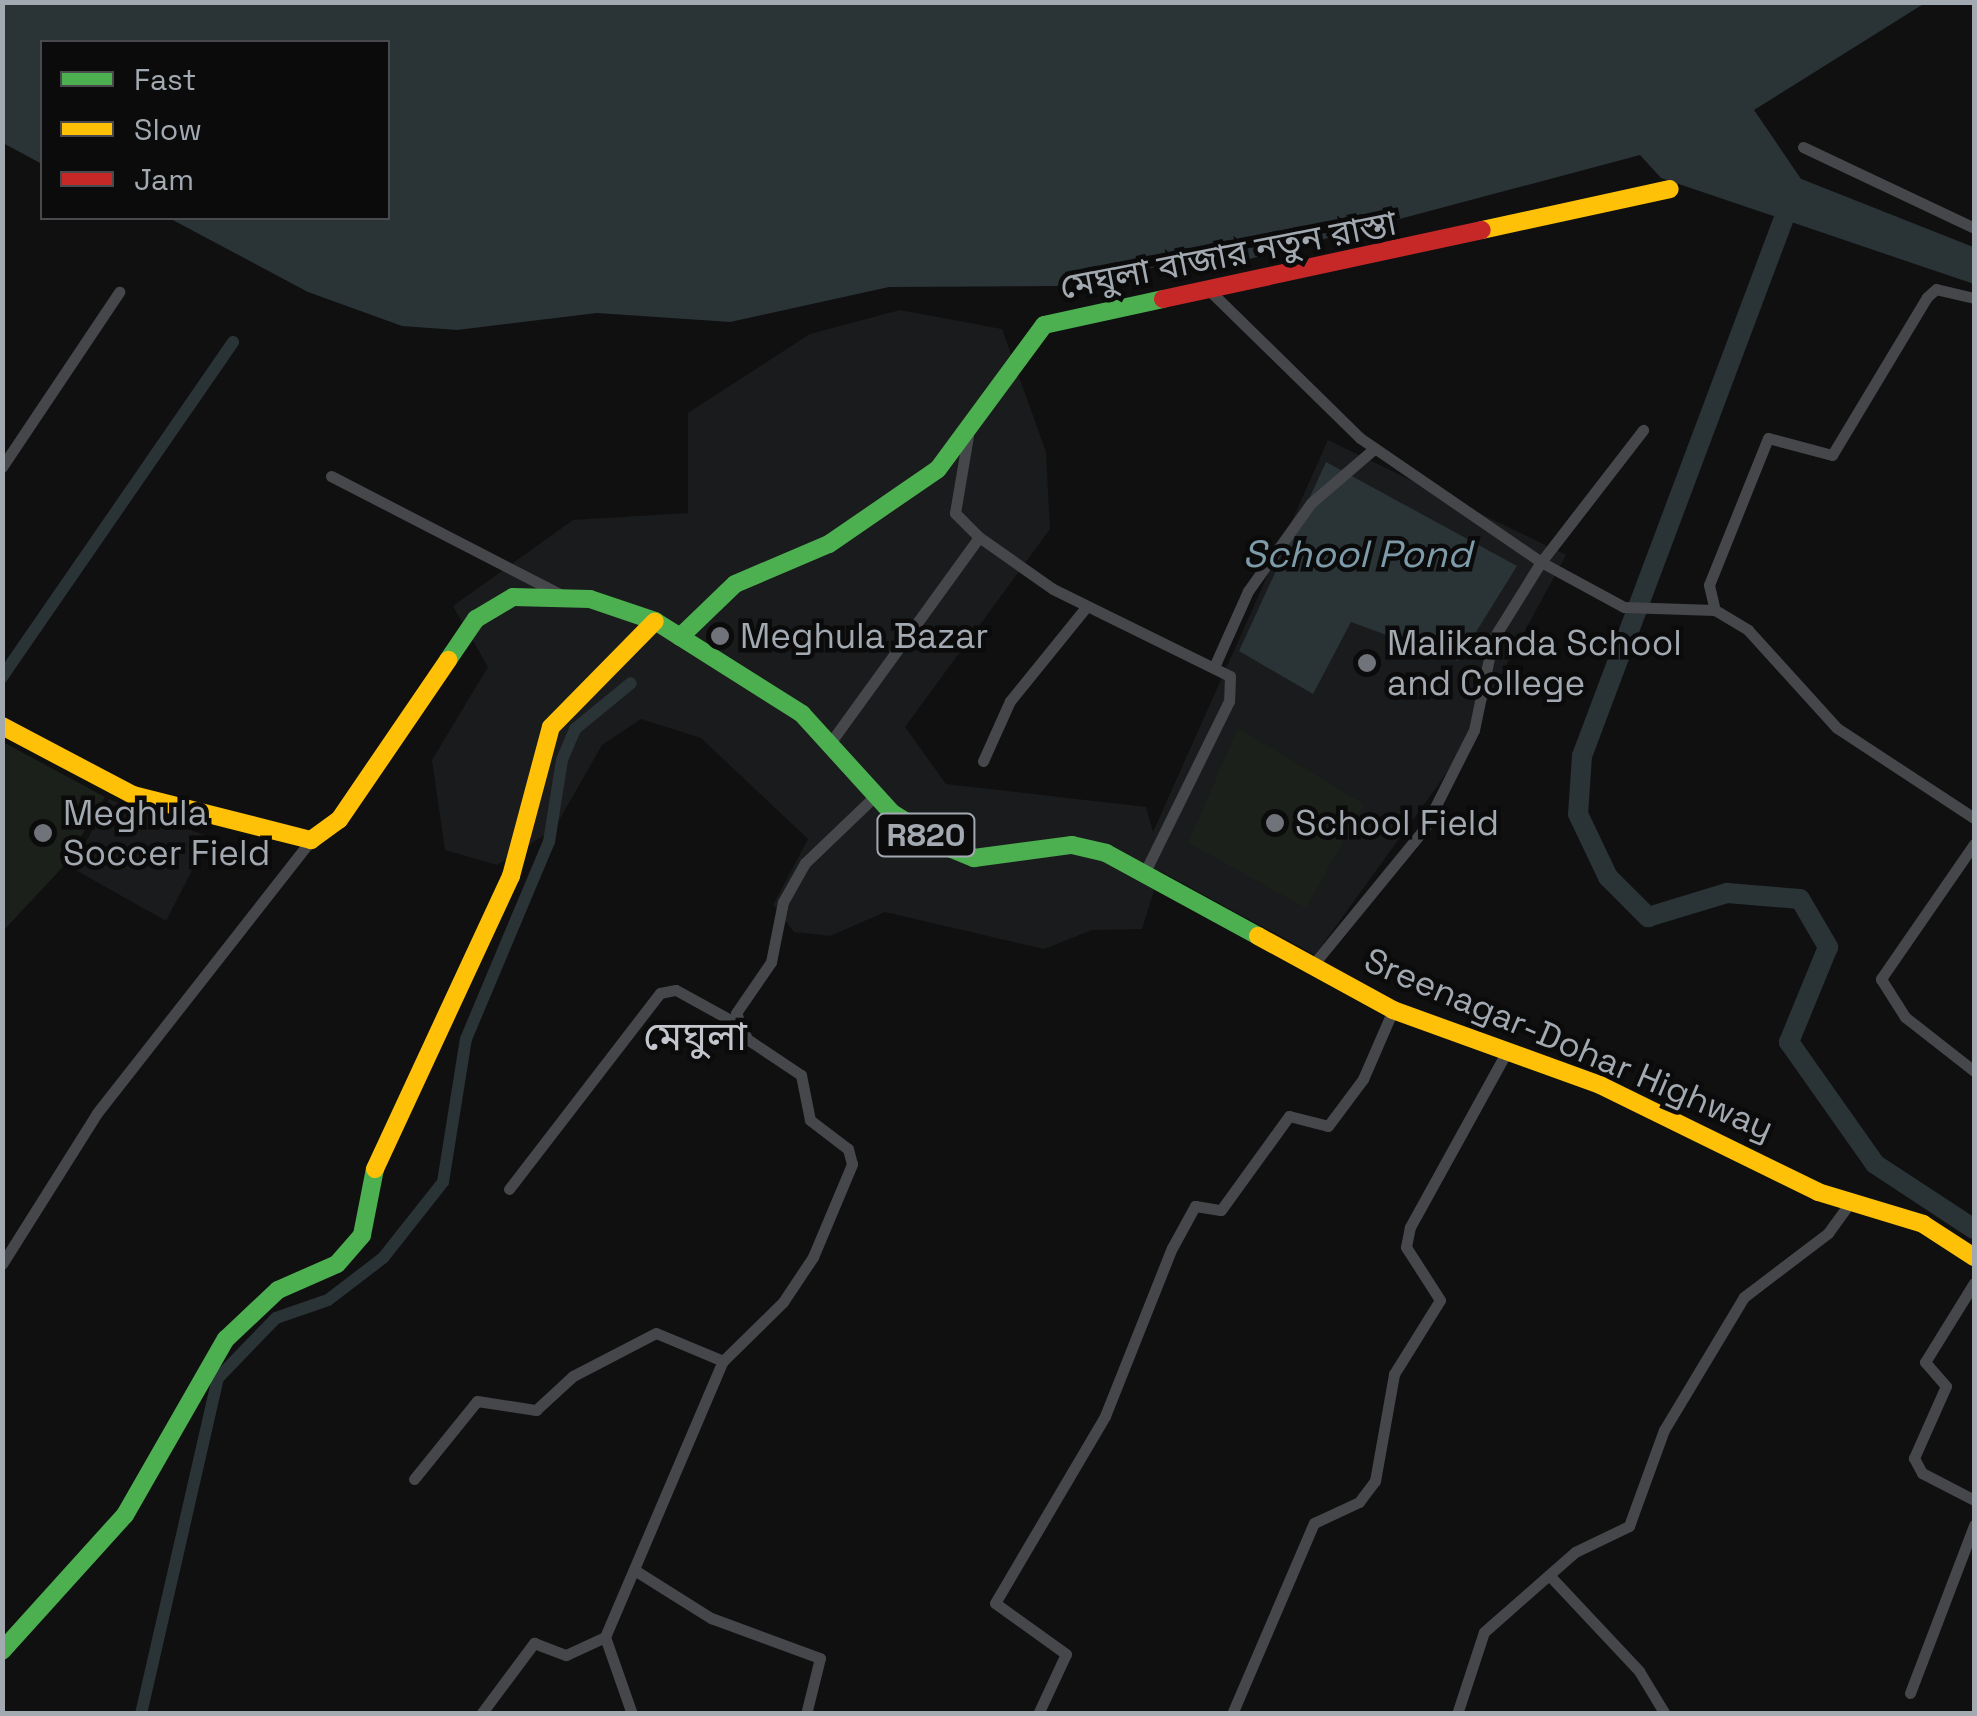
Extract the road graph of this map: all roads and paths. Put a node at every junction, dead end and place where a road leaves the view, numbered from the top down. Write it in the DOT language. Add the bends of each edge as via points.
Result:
graph roads {
  1 [pos="1803,146"];
  2 [pos="1670,189"];
  3 [pos="1974,228"];
  4 [pos="120,292"];
  5 [pos="1212,293"];
  6 [pos="1974,298"];
  7 [pos="1642,430"];
  8 [pos="968,436"];
  9 [pos="1375,448"];
  10 [pos="2,467"];
  11 [pos="331,476"];
  12 [pos="979,537"];
  13 [pos="1541,562"];
  14 [pos="562,595"];
  15 [pos="1087,606"];
  16 [pos="1715,610"];
  17 [pos="654,621"];
  18 [pos="680,636"];
  19 [pos="1214,667"];
  20 [pos="3,729"];
  21 [pos="833,739"];
  22 [pos="983,761"];
  23 [pos="876,795"];
  24 [pos="1974,818"];
  25 [pos="310,840"];
  26 [pos="1974,844"];
  27 [pos="1146,872"];
  28 [pos="1312,966"];
  29 [pos="1393,1010"];
  30 [pos="734,1022"];
  31 [pos="1507,1051"];
  32 [pos="1974,1071"];
  33 [pos="509,1188"];
  34 [pos="1850,1203"];
  35 [pos="1974,1257"];
  36 [pos="2,1264"];
  37 [pos="1974,1283"];
  38 [pos="722,1361"];
  39 [pos="414,1479"];
  40 [pos="1974,1500"];
  41 [pos="1974,1524"];
  42 [pos="636,1571"];
  43 [pos="1549,1575"];
  44 [pos="605,1638"];
  45 [pos="2,1652"];
  46 [pos="1910,1693"];
  47 [pos="481,1714"];
  48 [pos="632,1714"];
  49 [pos="806,1714"];
  50 [pos="1038,1714"];
  51 [pos="1232,1714"];
  52 [pos="1457,1714"];
  53 [pos="1665,1714"];
  1 -- 3 [label="street"];
  2 -- 5 [label="street, মেঘুলা বাজার নতুন রাস্তা"];
  4 -- 10 [label="street"];
  5 -- 8 [label="street, মেঘুলা বাজার নতুন রাস্তা" via="1044,325"];
  5 -- 9 [label="street"];
  6 -- 16 [label="street" via="1936,288 1927,297 1832,455 1768,438 1709,585"];
  7 -- 13 [label="street"];
  8 -- 12 [label="street" via="955,513"];
  8 -- 18 [label="street, মেঘুলা বাজার নতুন রাস্তা" via="916,487 829,544 735,584"];
  9 -- 13 [label="street"];
  9 -- 19 [label="street" via="1311,502 1248,591"];
  11 -- 14 [label="street"];
  12 -- 15 [label="street"];
  12 -- 21 [label="street"];
  13 -- 16 [label="street" via="1624,608 1695,616"];
  13 -- 28 [label="street" via="1493,639 1474,730 1424,829"];
  14 -- 17 [label="street, Sreenagar-Dohar Highway / R820"];
  14 -- 25 [label="street, Sreenagar-Dohar Highway / R820" via="512,597 476,618 338,820"];
  15 -- 19 [label="street"];
  15 -- 22 [label="street" via="1010,701"];
  16 -- 24 [label="street" via="1748,630 1837,728"];
  17 -- 18 [label="street, Sreenagar-Dohar Highway / R820"];
  17 -- 45 [label="street" via="551,728 511,876 377,1162 362,1235 337,1264 278,1290 226,1339 125,1515"];
  18 -- 21 [label="street, Sreenagar-Dohar Highway / R820"];
  19 -- 27 [label="street" via="1230,676 1229,702"];
  20 -- 25 [label="street" via="132,794 210,822"];
  21 -- 23 [label="street, Sreenagar-Dohar Highway / R820"];
  23 -- 27 [label="street, Sreenagar-Dohar Highway / R820" via="974,858 1072,845"];
  23 -- 30 [label="street" via="805,864 783,902 771,962"];
  25 -- 36 [label="street" via="97,1113"];
  26 -- 32 [label="street" via="1881,979 1905,1017"];
  27 -- 28 [label="street, Sreenagar-Dohar Highway / R820"];
  28 -- 29 [label="street, Sreenagar-Dohar Highway / R820"];
  29 -- 31 [label="street, Sreenagar-Dohar Highway / R820"];
  29 -- 50 [label="street" via="1364,1078 1328,1126 1289,1116 1222,1210 1195,1206 1172,1248 1105,1416 995,1604 1066,1654"];
  30 -- 33 [label="street" via="676,990 660,992"];
  30 -- 38 [label="street" via="802,1075 810,1120 852,1155 812,1257 782,1302"];
  31 -- 34 [label="street, Sreenagar-Dohar Highway / R820"];
  31 -- 51 [label="street" via="1410,1228 1406,1247 1440,1300 1394,1374 1375,1481 1359,1502 1314,1523"];
  34 -- 35 [label="street, Sreenagar-Dohar Highway / R820" via="1923,1224"];
  34 -- 43 [label="street" via="1828,1233 1744,1297 1664,1430 1629,1526"];
  37 -- 40 [label="street" via="1926,1362 1946,1386 1914,1458 1922,1473"];
  38 -- 39 [label="street" via="656,1334 573,1376 536,1410 482,1400"];
  38 -- 42 [label="street"];
  41 -- 46 [label="street"];
  42 -- 44 [label="street"];
  42 -- 49 [label="street" via="712,1618 820,1658"];
  43 -- 52 [label="street" via="1484,1632"];
  43 -- 53 [label="street" via="1639,1670"];
  44 -- 47 [label="street" via="566,1655 534,1643"];
  44 -- 48 [label="street"];
}
